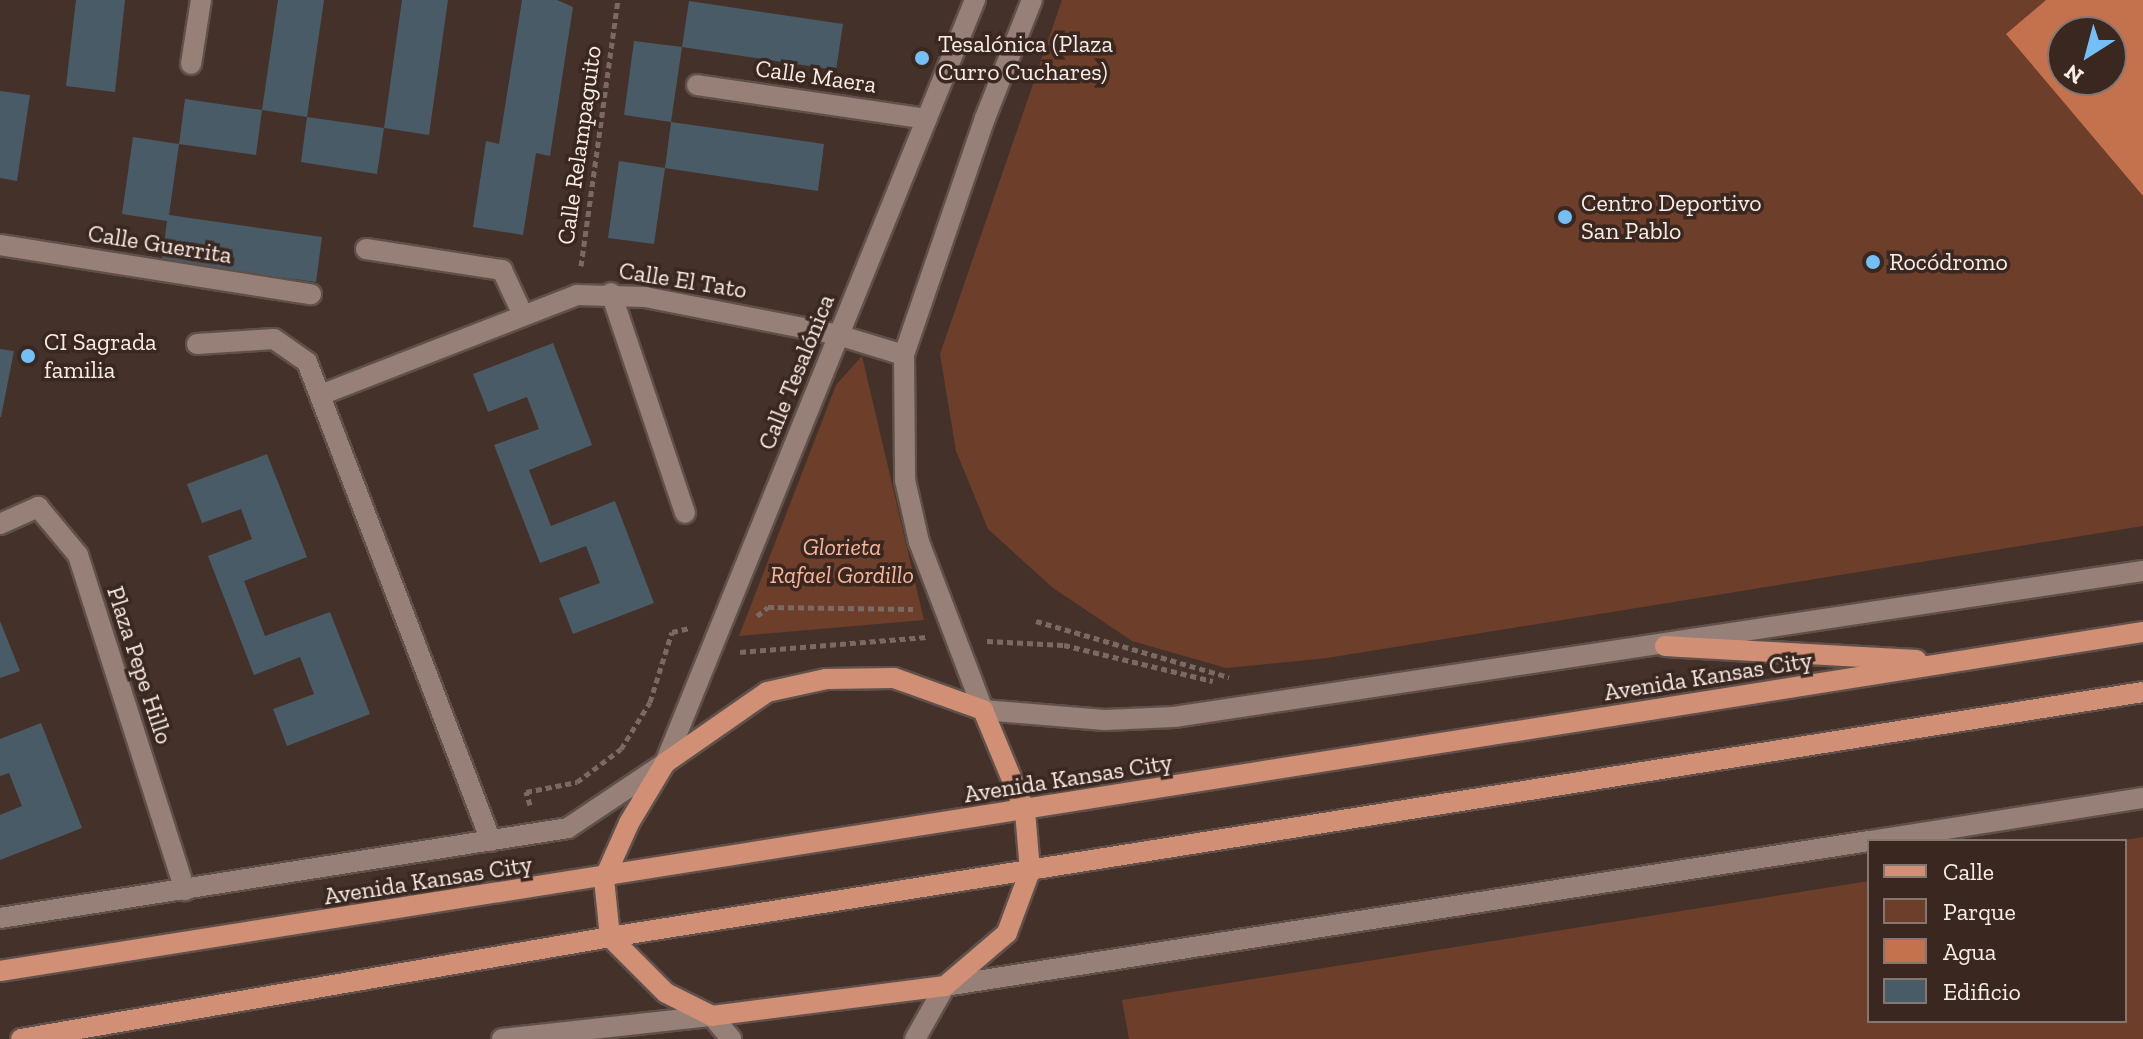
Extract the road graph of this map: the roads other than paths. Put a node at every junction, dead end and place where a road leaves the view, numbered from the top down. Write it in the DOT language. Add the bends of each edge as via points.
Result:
graph roads {
  1 [pos="201,0"];
  2 [pos="975,0"];
  3 [pos="1032,0"];
  4 [pos="191,64"];
  5 [pos="697,85"];
  6 [pos="927,119"];
  7 [pos="0,245"];
  8 [pos="366,249"];
  9 [pos="611,293"];
  10 [pos="311,294"];
  11 [pos="523,315"];
  12 [pos="838,335"];
  13 [pos="197,344"];
  14 [pos="904,355"];
  15 [pos="323,394"];
  16 [pos="685,513"];
  17 [pos="0,524"];
  18 [pos="2143,571"];
  19 [pos="2143,632"];
  20 [pos="1665,646"];
  21 [pos="1957,662"];
  22 [pos="2143,692"];
  23 [pos="983,710"];
  24 [pos="665,763"];
  25 [pos="2143,798"];
  26 [pos="1025,811"];
  27 [pos="1883,839"];
  28 [pos="491,841"];
  29 [pos="1867,841"];
  30 [pos="1030,871"];
  31 [pos="604,879"];
  32 [pos="185,890"];
  33 [pos="0,918"];
  34 [pos="610,937"];
  35 [pos="0,971"];
  36 [pos="945,986"];
  37 [pos="712,1016"];
  38 [pos="21,1039"];
  39 [pos="502,1039"];
  40 [pos="731,1039"];
  41 [pos="915,1039"];
  1 -- 4 [label="street"];
  2 -- 6 [label="street, Calle Tesalónica"];
  3 -- 14 [label="street" via="985,118"];
  5 -- 6 [label="street, Calle Maera"];
  6 -- 12 [label="street, Calle Tesalónica"];
  7 -- 10 [label="street, Calle Guerrita"];
  8 -- 11 [label="street" via="502,270"];
  9 -- 11 [label="street, Calle El Tato" via="577,295"];
  9 -- 12 [label="street, Calle El Tato"];
  9 -- 16 [label="street"];
  11 -- 15 [label="street, Calle El Tato"];
  12 -- 14 [label="street, Calle El Tato"];
  12 -- 24 [label="street, Calle Tesalónica"];
  13 -- 15 [label="street" via="274,339 307,362"];
  14 -- 23 [label="street" via="905,480 919,542"];
  15 -- 28 [label="street"];
  17 -- 32 [label="street, Plaza Pepe Hillo" via="38,507 78,555"];
  18 -- 20 [label="street, Avenida Kansas City"];
  19 -- 21 [label="main road, Avenida Kansas City"];
  20 -- 21 [label="main road"];
  20 -- 23 [label="street, Avenida Kansas City" via="1174,717 1105,720"];
  21 -- 26 [label="main road, Avenida Kansas City"];
  22 -- 30 [label="main road"];
  23 -- 24 [label="main road" via="894,678 826,679 767,692"];
  23 -- 26 [label="main road"];
  24 -- 28 [label="street, Avenida Kansas City" via="568,828"];
  24 -- 31 [label="main road"];
  25 -- 27 [label="street"];
  26 -- 30 [label="main road"];
  26 -- 31 [label="main road, Avenida Kansas City"];
  28 -- 32 [label="street, Avenida Kansas City"];
  29 -- 36 [label="street"];
  30 -- 34 [label="main road"];
  30 -- 36 [label="main road" via="1007,933"];
  31 -- 34 [label="main road"];
  31 -- 35 [label="main road, Avenida Kansas City"];
  32 -- 33 [label="street, Avenida Kansas City"];
  34 -- 37 [label="main road" via="666,993"];
  34 -- 38 [label="main road"];
  36 -- 37 [label="main road"];
  36 -- 41 [label="street"];
  37 -- 39 [label="street"];
  37 -- 40 [label="street"];
}
